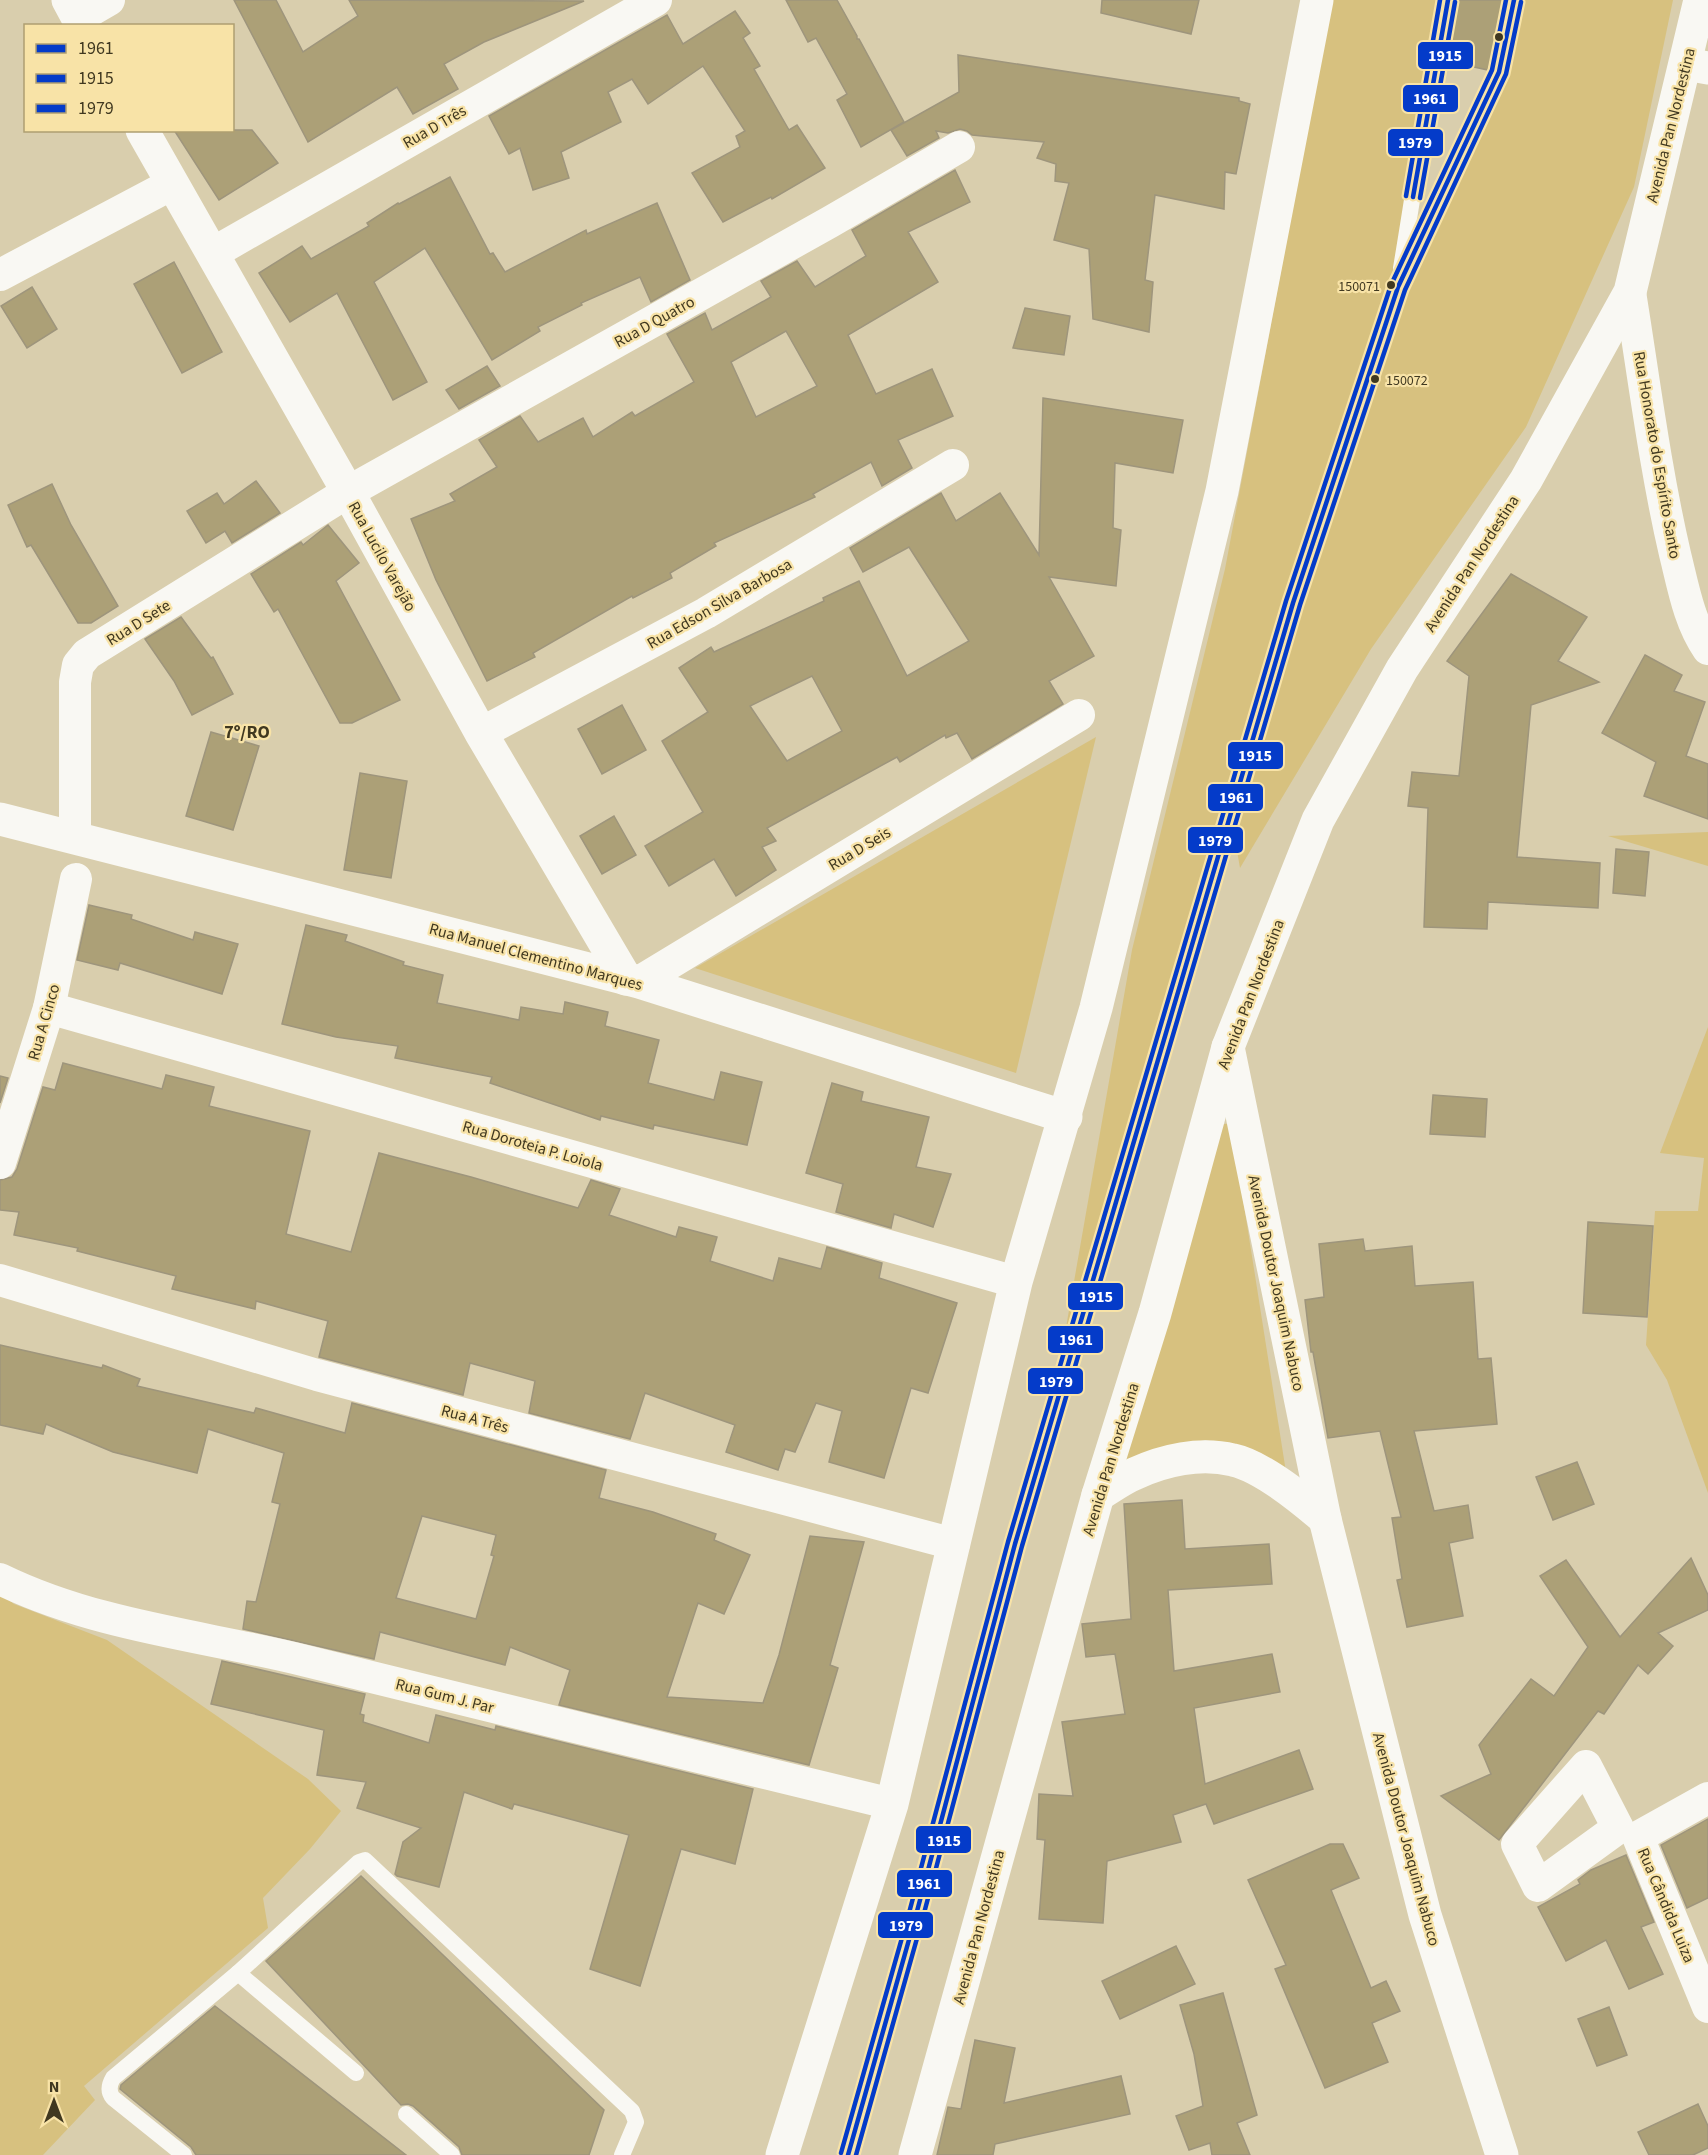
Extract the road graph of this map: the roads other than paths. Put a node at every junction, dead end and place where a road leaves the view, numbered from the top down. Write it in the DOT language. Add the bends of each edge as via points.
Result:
graph roads {
  1 [pos="109,0"];
  2 [pos="656,0"];
  3 [pos="1317,0"];
  4 [pos="1448,0"];
  5 [pos="1514,0"];
  6 [pos="1700,0"];
  7 [pos="76,14"];
  8 [pos="1697,66"];
  9 [pos="143,132"];
  10 [pos="959,147"];
  11 [pos="172,184"];
  12 [pos="213,253"];
  13 [pos="0,276"];
  14 [pos="1398,287"];
  15 [pos="1630,292"];
  16 [pos="953,465"];
  17 [pos="348,492"];
  18 [pos="1708,649"];
  19 [pos="1079,714"];
  20 [pos="481,733"];
  21 [pos="0,819"];
  22 [pos="75,836"];
  23 [pos="76,879"];
  24 [pos="633,981"];
  25 [pos="50,1008"];
  26 [pos="1228,1047"];
  27 [pos="1066,1117"];
  28 [pos="0,1162"];
  29 [pos="0,1280"];
  30 [pos="1016,1282"];
  31 [pos="1098,1495"];
  32 [pos="1325,1519"];
  33 [pos="954,1544"];
  34 [pos="0,1579"];
  35 [pos="1708,1798"];
  36 [pos="892,1804"];
  37 [pos="238,1972"];
  38 [pos="1708,2007"];
  39 [pos="356,2073"];
  40 [pos="406,2114"];
  41 [pos="777,2151"];
  42 [pos="184,2155"];
  43 [pos="452,2155"];
  44 [pos="622,2155"];
  45 [pos="846,2155"];
  46 [pos="915,2155"];
  47 [pos="1502,2155"];
  1 -- 7 [label="street"];
  2 -- 12 [label="street, Rua D Três"];
  3 -- 27 [label="main road" via="1222,491"];
  4 -- 14 [label="lane"];
  5 -- 14 [label="lane" via="1492,90"];
  6 -- 8 [label="main road, Avenida Pan Nordestina"];
  8 -- 15 [label="main road, Avenida Pan Nordestina"];
  9 -- 11 [label="main road, Rua Lucilo Varejão"];
  10 -- 17 [label="street, Rua D Quatro"];
  11 -- 12 [label="main road, Rua Lucilo Varejão"];
  11 -- 13 [label="street"];
  12 -- 17 [label="main road, Rua Lucilo Varejão"];
  14 -- 45 [label="lane" via="1293,603 1015,1544 916,1915"];
  15 -- 18 [label="street, Rua Honorato do Espírito Santo" via="1666,515 1684,594"];
  15 -- 26 [label="main road, Avenida Pan Nordestina" via="1526,480 1402,669 1318,820"];
  16 -- 20 [label="street, Rua Edson Silva Barbosa" via="706,613"];
  17 -- 20 [label="main road, Rua Lucilo Varejão"];
  17 -- 22 [label="street, Rua D Sete" via="82,659 75,673"];
  19 -- 24 [label="street, Rua D Seis"];
  20 -- 24 [label="main road, Rua Lucilo Varejão"];
  21 -- 22 [label="main road, Rua Manuel Clementino Marques"];
  22 -- 24 [label="main road, Rua Manuel Clementino Marques"];
  23 -- 25 [label="street, Rua A Cinco"];
  24 -- 27 [label="main road, Rua Manuel Clementino Marques"];
  25 -- 28 [label="street, Rua A Cinco"];
  25 -- 30 [label="street, Rua Doroteia P. Loiola"];
  26 -- 31 [label="main road, Avenida Pan Nordestina" via="1155,1313"];
  26 -- 32 [label="main road, Avenida Doutor Joaquim Nabuco"];
  27 -- 30 [label="main road"];
  29 -- 33 [label="street, Rua A Três" via="328,1378"];
  30 -- 33 [label="main road"];
  31 -- 32 [label="main road" via="1134,1474 1173,1460 1204,1456 1234,1460 1260,1472"];
  31 -- 46 [label="main road, Avenida Pan Nordestina"];
  32 -- 47 [label="main road, Avenida Doutor Joaquim Nabuco" via="1425,1915"];
  33 -- 36 [label="main road"];
  34 -- 36 [label="street, Rua Gum J. Par" via="134,1626 257,1650"];
  35 -- 38 [label="street, Rua Cândida Luiza" via="1638,1837"];
  36 -- 41 [label="main road"];
  37 -- 39 [label="lane"];
  37 -- 42 [label="lane" via="112,2078 110,2084 113,2098"];
  37 -- 44 [label="lane" via="359,1862 367,1861 632,2111 636,2122"];
  40 -- 43 [label="lane"];
}
